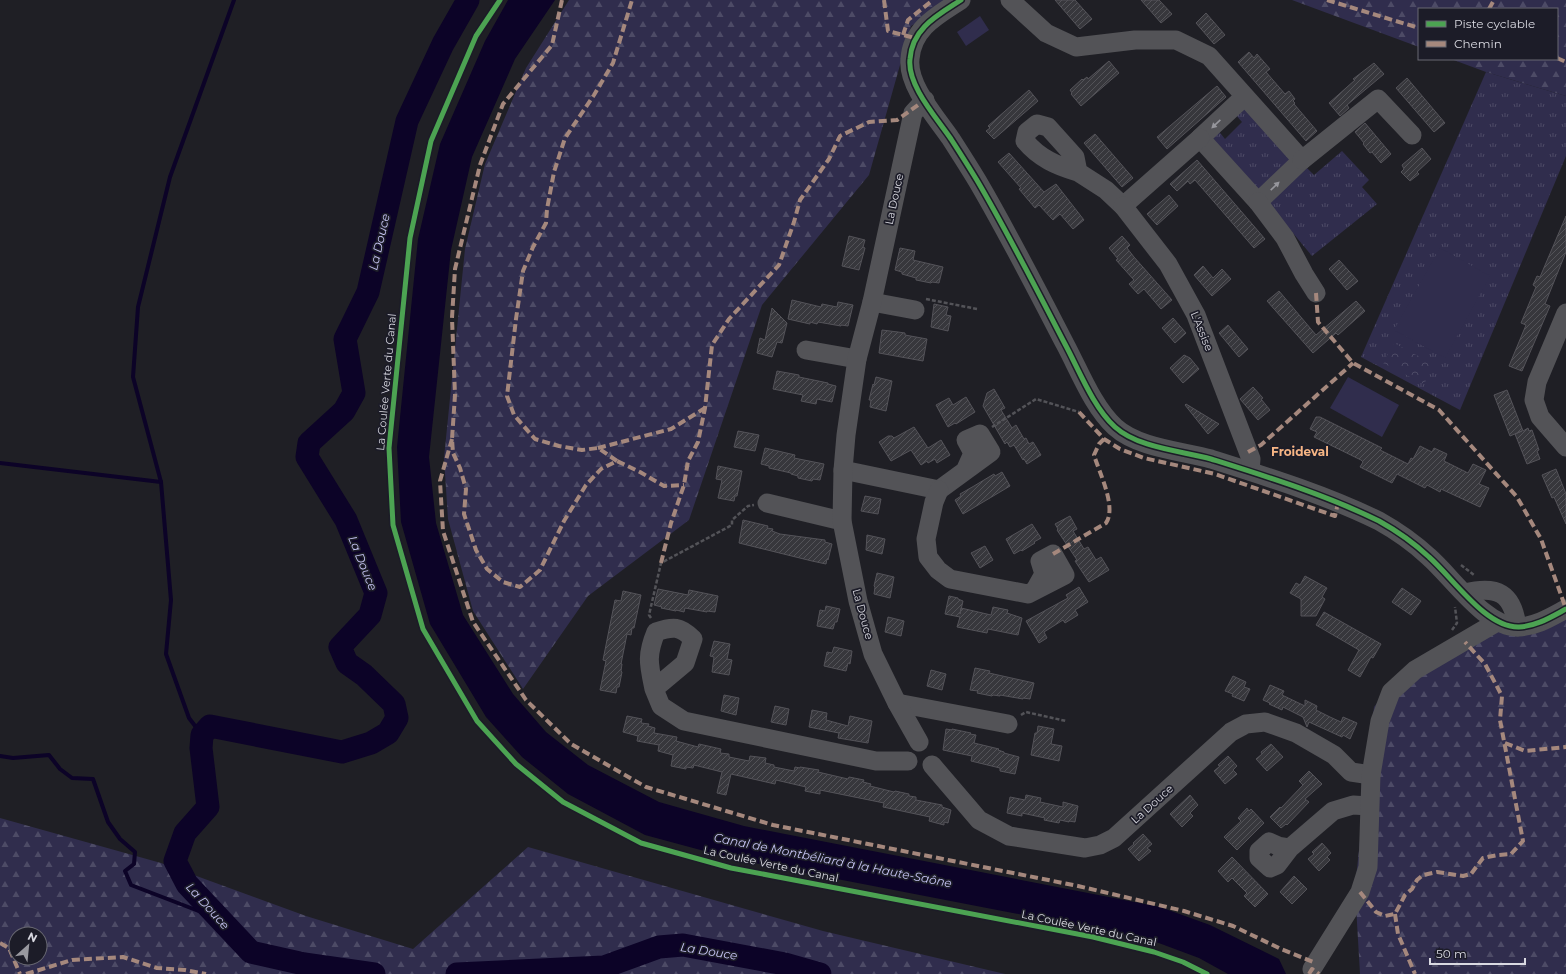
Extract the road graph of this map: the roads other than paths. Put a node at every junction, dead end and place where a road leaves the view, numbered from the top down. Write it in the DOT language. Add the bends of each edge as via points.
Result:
graph roads {
  1 [pos="961,0"];
  2 [pos="1010,0"];
  3 [pos="1244,97"];
  4 [pos="925,100"];
  5 [pos="1412,135"];
  6 [pos="1200,138"];
  7 [pos="1302,160"];
  8 [pos="1078,172"];
  9 [pos="1258,202"];
  10 [pos="1123,206"];
  11 [pos="1316,293"];
  12 [pos="872,302"];
  13 [pos="915,310"];
  14 [pos="1566,313"];
  15 [pos="806,350"];
  16 [pos="857,360"];
  17 [pos="980,434"];
  18 [pos="1566,447"];
  19 [pos="843,470"];
  20 [pos="1250,471"];
  21 [pos="938,490"];
  22 [pos="767,503"];
  23 [pos="842,521"];
  24 [pos="1035,590"];
  25 [pos="1460,599"];
  26 [pos="1566,609"];
  27 [pos="1497,622"];
  28 [pos="1518,627"];
  29 [pos="654,689"];
  30 [pos="897,703"];
  31 [pos="1008,724"];
  32 [pos="920,742"];
  33 [pos="908,761"];
  34 [pos="932,765"];
  35 [pos="1371,775"];
  36 [pos="1369,806"];
  37 [pos="1290,848"];
  38 [pos="1312,969"];
  1 -- 4 [label="street" via="924,25 915,38 909,59 910,72"];
  2 -- 3 [label="street" via="1046,33 1076,47 1135,40 1176,40 1209,56"];
  3 -- 6 [label="street, one-way"];
  3 -- 7 [label="street"];
  4 -- 12 [label="street, La Douce" via="913,113"];
  4 -- 20 [label="street" via="965,160 1004,227 1094,399 1116,427 1142,441"];
  5 -- 7 [label="street" via="1378,99"];
  6 -- 9 [label="street"];
  6 -- 10 [label="street"];
  9 -- 7 [label="street, one-way"];
  8 -- 10 [label="street, L'Assise" via="1106,190"];
  9 -- 11 [label="street" via="1285,238"];
  10 -- 20 [label="street, L'Assise" via="1168,264 1196,315 1251,459"];
  12 -- 13 [label="street"];
  12 -- 16 [label="street, La Douce"];
  14 -- 18 [label="street" via="1537,382 1534,400 1540,417"];
  15 -- 16 [label="street"];
  16 -- 19 [label="street, La Douce"];
  17 -- 21 [label="street" via="991,452"];
  19 -- 21 [label="street"];
  19 -- 23 [label="street, La Douce"];
  20 -- 25 [label="street" via="1333,501 1382,523 1430,557"];
  21 -- 24 [label="street" via="926,539 928,557 938,570 950,579 1028,594"];
  22 -- 23 [label="street"];
  23 -- 30 [label="street, La Douce" via="858,601 873,654"];
  25 -- 27 [label="street"];
  25 -- 28 [label="street" via="1476,590 1495,590 1508,600 1516,613"];
  26 -- 28 [label="street" via="1537,625"];
  27 -- 28 [label="street"];
  27 -- 35 [label="street" via="1415,670 1391,692 1380,721"];
  29 -- 29 [label="street" via="685,662 693,639 684,630 669,628 656,632 648,663"];
  29 -- 33 [label="street" via="661,706 684,721 876,761"];
  30 -- 31 [label="street"];
  30 -- 32 [label="street, La Douce"];
  32 -- 33 [label="street" via="910,749"];
  32 -- 34 [label="street" via="930,746 935,755"];
  33 -- 34 [label="street" via="919,770"];
  34 -- 35 [label="street, La Douce" via="979,820 1009,836 1085,848 1100,845 1114,838 1231,732 1246,724 1265,722 1296,732 1334,755 1350,772"];
  35 -- 36 [label="street"];
  36 -- 37 [label="street" via="1353,805 1333,811"];
  36 -- 38 [label="street" via="1368,867 1360,892"];
}
